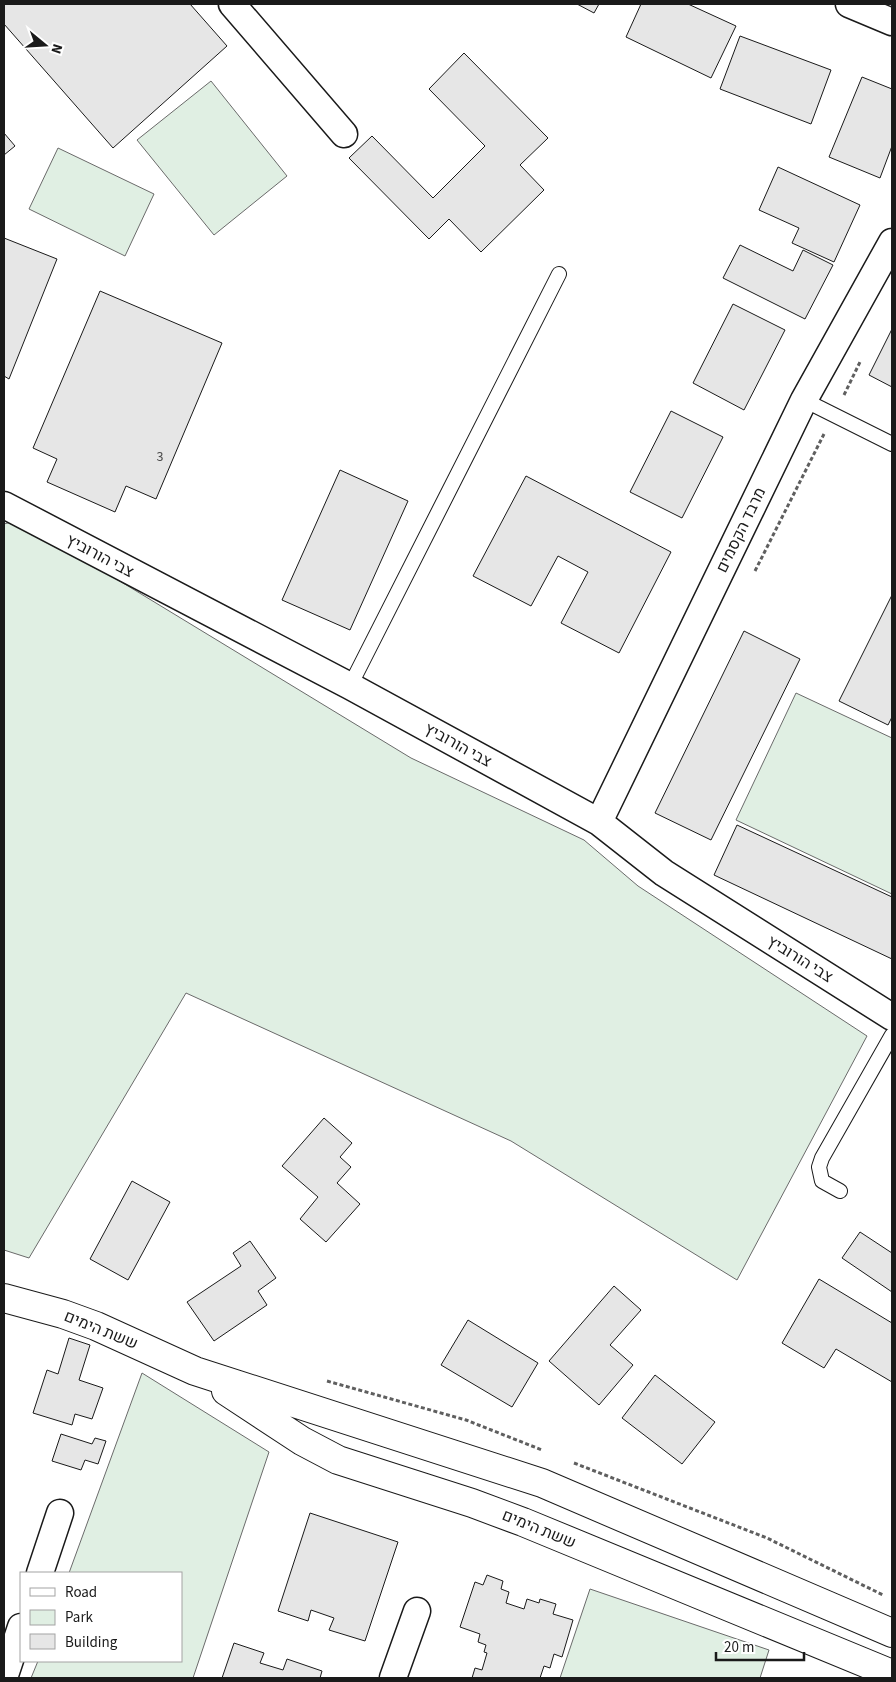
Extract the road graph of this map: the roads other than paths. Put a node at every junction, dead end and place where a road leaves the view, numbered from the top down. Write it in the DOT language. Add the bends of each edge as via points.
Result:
graph roads {
  1 [pos="232,4"];
  2 [pos="848,4"];
  3 [pos="892,22"];
  4 [pos="344,134"];
  5 [pos="892,242"];
  6 [pos="559,274"];
  7 [pos="804,400"];
  8 [pos="892,444"];
  9 [pos="4,505"];
  10 [pos="350,686"];
  11 [pos="599,822"];
  12 [pos="892,1017"];
  13 [pos="892,1035"];
  14 [pos="840,1191"];
  15 [pos="4,1298"];
  16 [pos="195,1372"];
  17 [pos="60,1513"];
  18 [pos="40,1572"];
  19 [pos="416,1611"];
  20 [pos="20,1630"];
  21 [pos="892,1633"];
  22 [pos="892,1674"];
  23 [pos="4,1678"];
  24 [pos="393,1678"];
  1 -- 4 [label="street"];
  2 -- 3 [label="street"];
  5 -- 7 [label="street, מרבד הקסמים"];
  6 -- 10 [label="lane"];
  7 -- 8 [label="lane"];
  7 -- 11 [label="street, מרבד הקסמים"];
  9 -- 10 [label="street, צבי הורוביץ"];
  10 -- 11 [label="street, צבי הורוביץ"];
  11 -- 12 [label="street, צבי הורוביץ" via="664,873"];
  13 -- 14 [label="lane" via="822,1158 819,1167 822,1181"];
  15 -- 16 [label="street, ששת הימים" via="96,1326"];
  16 -- 21 [label="street, ששת הימים" via="542,1483"];
  16 -- 22 [label="street, ששת הימים" via="296,1438 338,1460 523,1522"];
  17 -- 18 [label="street"];
  19 -- 24 [label="street"];
  20 -- 23 [label="street"];
}
